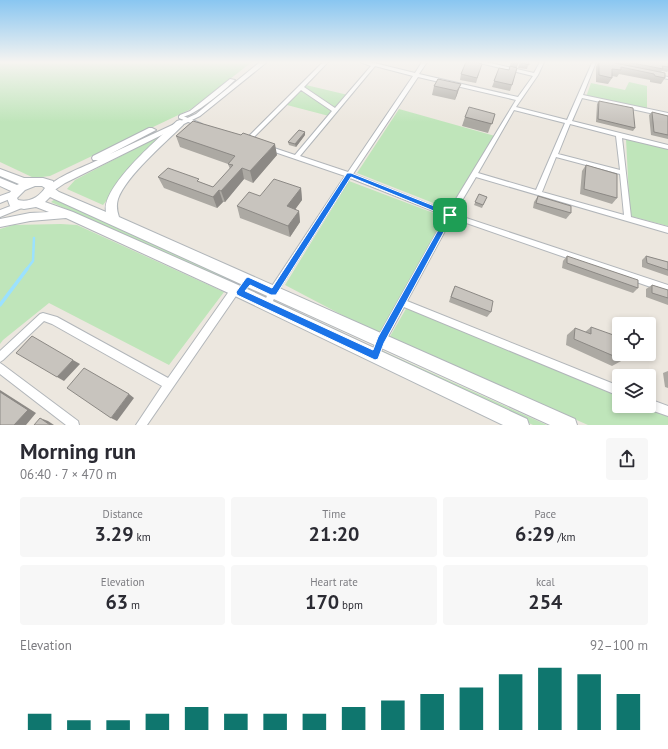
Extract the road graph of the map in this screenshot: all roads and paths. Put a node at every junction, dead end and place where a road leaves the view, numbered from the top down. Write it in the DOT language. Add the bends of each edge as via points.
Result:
graph roads {
  1 [pos="230,82"];
  2 [pos="239,82"];
  3 [pos="306,82"];
  4 [pos="360,82"];
  5 [pos="413,82"];
  6 [pos="443,82"];
  7 [pos="531,82"];
  8 [pos="586,82"];
  9 [pos="300,88"];
  10 [pos="581,96"];
  11 [pos="519,99"];
  12 [pos="513,108"];
  13 [pos="336,111"];
  14 [pos="668,115"];
  15 [pos="183,120"];
  16 [pos="568,122"];
  17 [pos="210,128"];
  18 [pos="619,136"];
  19 [pos="240,138"];
  20 [pos="254,143"];
  21 [pos="668,147"];
  22 [pos="555,155"];
  23 [pos="296,157"];
  24 [pos="0,172"];
  25 [pos="623,173"];
  26 [pos="474,174"];
  27 [pos="349,175"];
  28 [pos="0,182"];
  29 [pos="35,182"];
  30 [pos="49,188"];
  31 [pos="16,192"];
  32 [pos="538,193"];
  33 [pos="0,200"];
  34 [pos="35,202"];
  35 [pos="21,205"];
  36 [pos="0,214"];
  37 [pos="69,215"];
  38 [pos="450,215"];
  39 [pos="628,218"];
  40 [pos="114,220"];
  41 [pos="0,223"];
  42 [pos="668,230"];
  43 [pos="248,280"];
  44 [pos="668,289"];
  45 [pos="238,291"];
  46 [pos="273,292"];
  47 [pos="403,303"];
  48 [pos="267,305"];
  49 [pos="381,340"];
  50 [pos="375,356"];
  51 [pos="0,357"];
  52 [pos="0,368"];
  53 [pos="168,384"];
  54 [pos="612,388"];
  55 [pos="656,407"];
  56 [pos="668,411"];
  57 [pos="74,425"];
  58 [pos="141,425"];
  59 [pos="521,425"];
  60 [pos="569,425"];
  1 -- 15 [label="street"];
  2 -- 15 [label="street" via="198,115"];
  3 -- 9 [label="street"];
  4 -- 13 [label="street"];
  5 -- 27 [label="street"];
  6 -- 11 [label="street"];
  7 -- 11 [label="street"];
  8 -- 10 [label="street"];
  9 -- 13 [label="street"];
  9 -- 20 [label="street"];
  10 -- 14 [label="street"];
  10 -- 16 [label="street"];
  11 -- 12 [label="street"];
  12 -- 16 [label="street"];
  12 -- 26 [label="street"];
  13 -- 23 [label="street"];
  15 -- 17 [label="street"];
  15 -- 30 [label="street"];
  15 -- 40 [label="main road" via="122,183 111,208"];
  16 -- 18 [label="street"];
  16 -- 22 [label="street"];
  18 -- 21 [label="street"];
  18 -- 25 [label="street"];
  19 -- 20 [label="street"];
  20 -- 23 [label="street"];
  22 -- 25 [label="street"];
  22 -- 32 [label="street"];
  23 -- 27 [label="street"];
  24 -- 29 [label="main road" via="23,182"];
  25 -- 39 [label="street"];
  26 -- 32 [label="street"];
  26 -- 38 [label="street"];
  27 -- 38 [label="street"];
  27 -- 46 [label="street"];
  28 -- 31 [label="main road"];
  29 -- 30 [label="main road"];
  29 -- 31 [label="main road"];
  30 -- 34 [label="main road" via="45,196"];
  30 -- 40 [label="main road" via="55,195"];
  31 -- 33 [label="street"];
  31 -- 35 [label="main road" via="12,201"];
  32 -- 39 [label="street"];
  34 -- 35 [label="main road"];
  34 -- 37 [label="main road"];
  35 -- 36 [label="street"];
  37 -- 41 [label="main road" via="30,217"];
  37 -- 45 [label="main road"];
  38 -- 44 [label="street"];
  38 -- 47 [label="street"];
  39 -- 42 [label="street"];
  40 -- 43 [label="main road"];
  43 -- 45 [label="main road"];
  43 -- 46 [label="main road"];
  45 -- 48 [label="main road"];
  45 -- 53 [label="street"];
  46 -- 48 [label="street"];
  46 -- 49 [label="main road"];
  47 -- 49 [label="street"];
  47 -- 54 [label="street"];
  48 -- 50 [label="main road"];
  49 -- 50 [label="street"];
  49 -- 60 [label="main road"];
  50 -- 59 [label="main road"];
  51 -- 53 [label="street" via="43,317 54,320"];
  52 -- 57 [label="street"];
  53 -- 58 [label="street"];
  55 -- 56 [label="street"];
}
